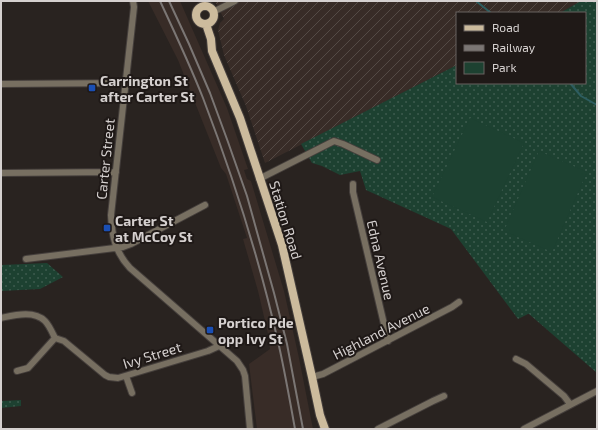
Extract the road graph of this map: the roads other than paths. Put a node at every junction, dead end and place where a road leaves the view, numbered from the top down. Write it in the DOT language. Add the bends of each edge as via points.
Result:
graph roads {
  1 [pos="133,1"];
  2 [pos="235,1"];
  3 [pos="199,4"];
  4 [pos="213,12"];
  5 [pos="206,24"];
  6 [pos="126,83"];
  7 [pos="1,84"];
  8 [pos="377,160"];
  9 [pos="116,172"];
  10 [pos="1,173"];
  11 [pos="259,179"];
  12 [pos="353,184"];
  13 [pos="205,204"];
  14 [pos="116,248"];
  15 [pos="26,259"];
  16 [pos="459,302"];
  17 [pos="1,318"];
  18 [pos="55,338"];
  19 [pos="388,341"];
  20 [pos="219,346"];
  21 [pos="516,359"];
  22 [pos="17,371"];
  23 [pos="126,376"];
  24 [pos="312,377"];
  25 [pos="597,391"];
  26 [pos="132,393"];
  27 [pos="444,396"];
  28 [pos="570,404"];
  29 [pos="250,429"];
  30 [pos="325,429"];
  31 [pos="378,429"];
  32 [pos="524,429"];
  1 -- 6 [label="street, Carter Street"];
  2 -- 4 [label="street"];
  3 -- 4 [label="main road" via="207,6"];
  3 -- 5 [label="main road" via="196,19"];
  4 -- 5 [label="main road" via="212,21"];
  5 -- 11 [label="main road, Station Road" via="212,51 240,118"];
  6 -- 7 [label="street"];
  6 -- 9 [label="street, Carter Street"];
  8 -- 11 [label="street" via="334,141"];
  9 -- 10 [label="street"];
  9 -- 14 [label="street, Carter Street" via="111,215"];
  11 -- 24 [label="main road, Station Road" via="282,245"];
  12 -- 19 [label="street, Edna Avenue"];
  13 -- 14 [label="street" via="131,244"];
  14 -- 15 [label="street"];
  14 -- 20 [label="street" via="130,268"];
  16 -- 19 [label="street, Highland Avenue"];
  17 -- 18 [label="street" via="24,314 38,316 46,321"];
  18 -- 22 [label="street" via="28,368"];
  18 -- 23 [label="street, Ivy Street" via="64,341 105,376"];
  19 -- 24 [label="street, Highland Avenue"];
  20 -- 23 [label="street, Ivy Street"];
  20 -- 29 [label="street" via="237,361 243,370"];
  21 -- 28 [label="street" via="526,364"];
  23 -- 26 [label="street"];
  24 -- 30 [label="main road, Station Road"];
  25 -- 28 [label="street"];
  27 -- 31 [label="street"];
  28 -- 32 [label="street"];
}
